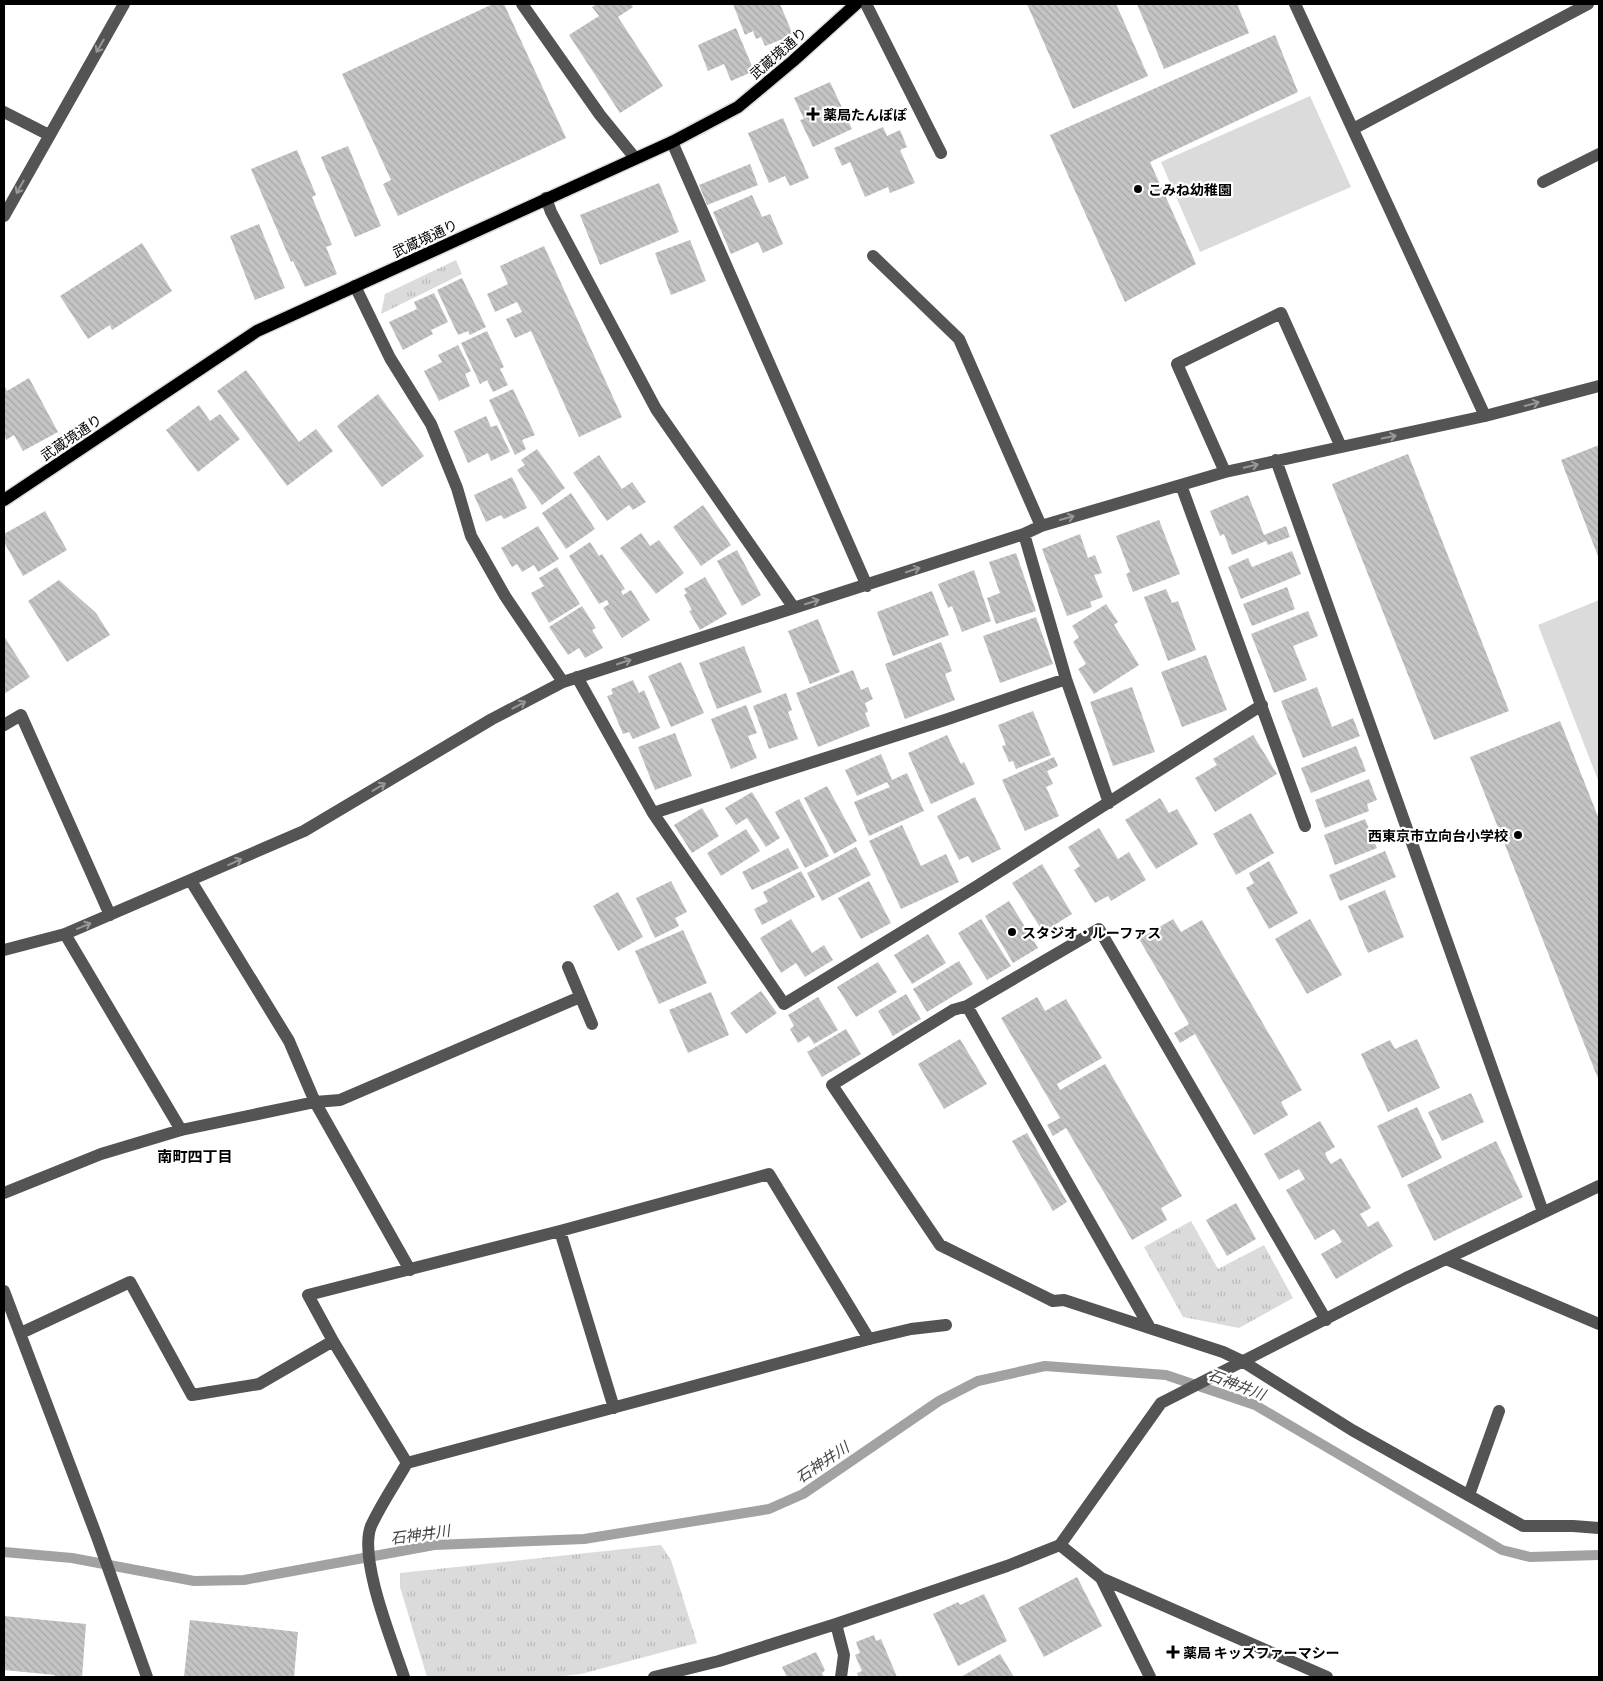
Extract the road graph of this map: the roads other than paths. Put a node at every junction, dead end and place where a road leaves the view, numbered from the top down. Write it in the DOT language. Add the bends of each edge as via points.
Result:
graph roads {
  1 [pos="124,4"];
  2 [pos="522,4"];
  3 [pos="856,4"];
  4 [pos="866,4"];
  5 [pos="1295,4"];
  6 [pos="1588,4"];
  7 [pos="4,112"];
  8 [pos="1354,129"];
  9 [pos="49,135"];
  10 [pos="672,142"];
  11 [pos="941,153"];
  12 [pos="1599,154"];
  13 [pos="635,158"];
  14 [pos="1543,182"];
  15 [pos="546,198"];
  16 [pos="4,216"];
  17 [pos="873,256"];
  18 [pos="355,286"];
  19 [pos="1599,386"];
  20 [pos="1485,416"];
  21 [pos="1341,447"];
  22 [pos="1276,460"];
  23 [pos="1225,472"];
  24 [pos="1182,485"];
  25 [pos="4,500"];
  26 [pos="1041,526"];
  27 [pos="1024,534"];
  28 [pos="867,586"];
  29 [pos="794,608"];
  30 [pos="577,677"];
  31 [pos="1066,679"];
  32 [pos="563,682"];
  33 [pos="1262,705"];
  34 [pos="4,725"];
  35 [pos="1109,803"];
  36 [pos="653,813"];
  37 [pos="1305,826"];
  38 [pos="191,881"];
  39 [pos="110,915"];
  40 [pos="65,934"];
  41 [pos="4,950"];
  42 [pos="568,967"];
  43 [pos="580,997"];
  44 [pos="967,1006"];
  45 [pos="592,1024"];
  46 [pos="315,1102"];
  47 [pos="180,1130"];
  48 [pos="1599,1186"];
  49 [pos="4,1193"];
  50 [pos="1543,1212"];
  51 [pos="560,1232"];
  52 [pos="1446,1259"];
  53 [pos="410,1270"];
  54 [pos="4,1291"];
  55 [pos="1326,1320"];
  56 [pos="1599,1324"];
  57 [pos="946,1325"];
  58 [pos="1150,1328"];
  59 [pos="21,1333"];
  60 [pos="869,1339"];
  61 [pos="333,1341"];
  62 [pos="1236,1364"];
  63 [pos="614,1408"];
  64 [pos="1499,1411"];
  65 [pos="407,1463"];
  66 [pos="1469,1495"];
  67 [pos="1599,1528"];
  68 [pos="1060,1545"];
  69 [pos="1101,1578"];
  70 [pos="836,1624"];
  71 [pos="147,1677"];
  72 [pos="404,1677"];
  73 [pos="654,1677"];
  74 [pos="841,1677"];
  75 [pos="1150,1677"];
  76 [pos="1327,1677"];
  1 -- 9 [label="street, one-way"];
  2 -- 13 [label="street" via="600,115"];
  3 -- 10 [label="main road, 武蔵境通り" via="738,107"];
  4 -- 11 [label="street"];
  5 -- 8 [label="street"];
  6 -- 8 [label="street"];
  7 -- 9 [label="street"];
  8 -- 20 [label="street"];
  9 -- 16 [label="street, one-way"];
  10 -- 13 [label="main road, 武蔵境通り"];
  10 -- 28 [label="street"];
  12 -- 14 [label="street"];
  13 -- 15 [label="main road, 武蔵境通り"];
  15 -- 18 [label="main road, 武蔵境通り"];
  15 -- 29 [label="street" via="656,409"];
  17 -- 26 [label="street" via="959,339"];
  18 -- 25 [label="main road, 武蔵境通り" via="257,331"];
  18 -- 32 [label="street" via="390,358 431,424 457,488 471,536 505,596"];
  20 -- 19 [label="street, one-way"];
  21 -- 20 [label="street, one-way"];
  21 -- 22 [label="street"];
  21 -- 23 [label="street" via="1281,313 1177,364"];
  23 -- 22 [label="street, one-way"];
  22 -- 50 [label="street"];
  23 -- 24 [label="street"];
  26 -- 24 [label="street, one-way"];
  24 -- 33 [label="street"];
  26 -- 27 [label="street"];
  28 -- 27 [label="street, one-way"];
  27 -- 31 [label="street"];
  29 -- 28 [label="street, one-way"];
  30 -- 29 [label="street, one-way"];
  30 -- 32 [label="street"];
  30 -- 36 [label="street"];
  31 -- 35 [label="street"];
  31 -- 36 [label="street"];
  38 -- 32 [label="street, one-way" via="304,832 492,719"];
  33 -- 35 [label="street"];
  33 -- 37 [label="street"];
  34 -- 39 [label="street" via="21,715"];
  35 -- 36 [label="street" via="784,1004"];
  38 -- 39 [label="street"];
  38 -- 46 [label="street" via="289,1041"];
  40 -- 39 [label="street, one-way"];
  40 -- 41 [label="street"];
  40 -- 47 [label="street"];
  42 -- 43 [label="street"];
  43 -- 45 [label="street"];
  43 -- 46 [label="street" via="340,1100"];
  44 -- 55 [label="street" via="1099,929"];
  44 -- 58 [label="street"];
  44 -- 58 [label="street" via="953,1010 832,1085 940,1245 1053,1301 1064,1300"];
  46 -- 47 [label="street"];
  46 -- 53 [label="street"];
  47 -- 49 [label="street" via="101,1154"];
  48 -- 50 [label="street"];
  50 -- 52 [label="street"];
  51 -- 53 [label="street"];
  51 -- 60 [label="street" via="769,1174"];
  51 -- 63 [label="street"];
  52 -- 55 [label="street"];
  52 -- 56 [label="street"];
  53 -- 61 [label="street" via="308,1294"];
  54 -- 59 [label="street"];
  55 -- 62 [label="street"];
  57 -- 60 [label="street"];
  58 -- 62 [label="street" via="1223,1352"];
  59 -- 61 [label="street" via="130,1282 192,1395 259,1384"];
  59 -- 71 [label="street"];
  60 -- 63 [label="street"];
  61 -- 65 [label="street"];
  62 -- 66 [label="street"];
  62 -- 68 [label="street" via="1161,1403"];
  63 -- 65 [label="street"];
  64 -- 66 [label="street"];
  65 -- 72 [label="street" via="371,1527 368,1542 371,1573"];
  66 -- 67 [label="street" via="1523,1526"];
  68 -- 69 [label="street"];
  68 -- 70 [label="street"];
  69 -- 75 [label="street"];
  69 -- 76 [label="street"];
  70 -- 73 [label="street" via="719,1661"];
  70 -- 74 [label="street" via="844,1655"];
}
